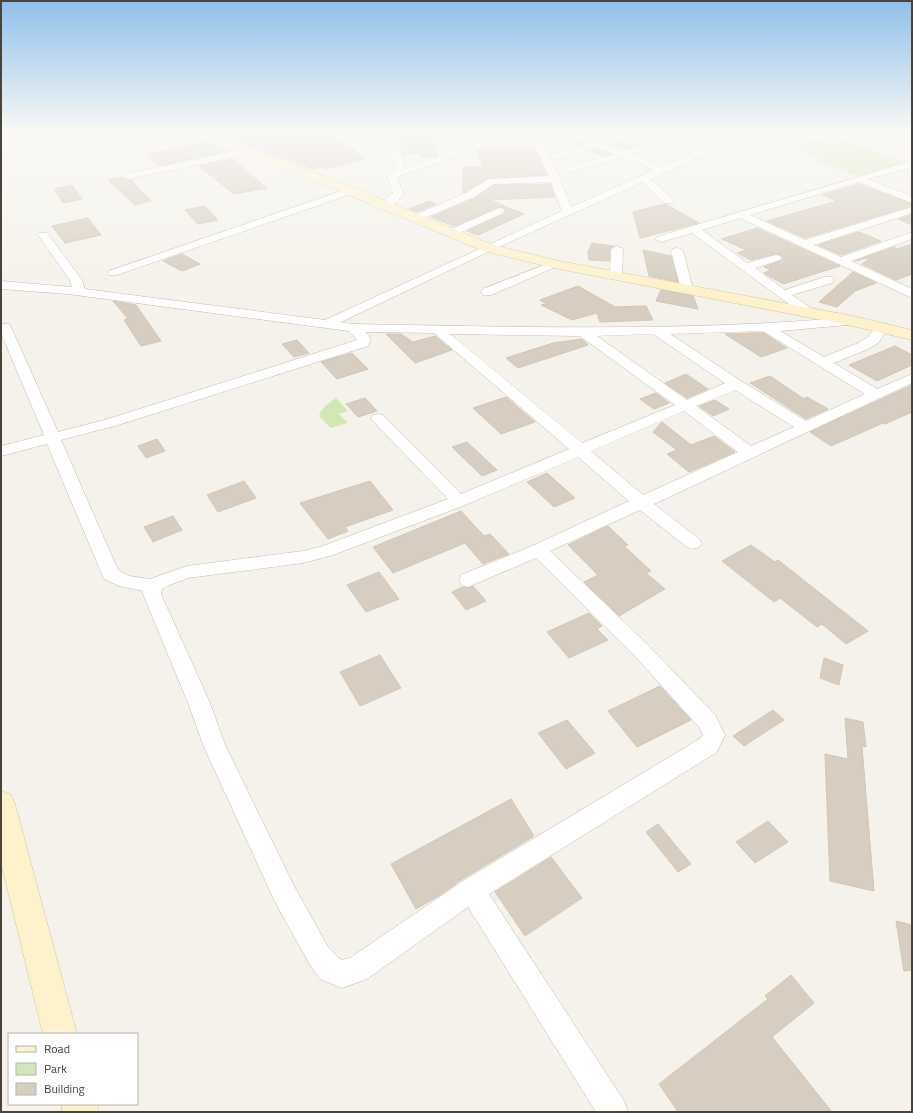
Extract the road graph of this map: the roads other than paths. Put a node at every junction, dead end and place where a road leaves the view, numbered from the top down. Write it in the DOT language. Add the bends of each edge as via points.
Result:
graph roads {
  1 [pos="333,184"];
  2 [pos="394,184"];
  3 [pos="487,184"];
  4 [pos="557,184"];
  5 [pos="632,184"];
  6 [pos="651,184"];
  7 [pos="843,184"];
  8 [pos="871,184"];
  9 [pos="350,190"];
  10 [pos="912,200"];
  11 [pos="668,201"];
  12 [pos="385,205"];
  13 [pos="912,210"];
  14 [pos="500,211"];
  15 [pos="568,212"];
  16 [pos="742,215"];
  17 [pos="416,218"];
  18 [pos="693,229"];
  19 [pos="450,233"];
  20 [pos="43,235"];
  21 [pos="912,235"];
  22 [pos="661,239"];
  23 [pos="805,244"];
  24 [pos="488,248"];
  25 [pos="617,249"];
  26 [pos="677,251"];
  27 [pos="776,258"];
  28 [pos="841,261"];
  29 [pos="554,264"];
  30 [pos="746,267"];
  31 [pos="113,273"];
  32 [pos="616,275"];
  33 [pos="828,280"];
  34 [pos="912,281"];
  35 [pos="1,285"];
  36 [pos="896,287"];
  37 [pos="687,289"];
  38 [pos="80,292"];
  39 [pos="487,292"];
  40 [pos="783,294"];
  41 [pos="912,294"];
  42 [pos="808,312"];
  43 [pos="854,321"];
  44 [pos="325,325"];
  45 [pos="883,327"];
  46 [pos="353,328"];
  47 [pos="766,328"];
  48 [pos="437,329"];
  49 [pos="656,330"];
  50 [pos="583,332"];
  51 [pos="912,335"];
  52 [pos="5,336"];
  53 [pos="823,363"];
  54 [pos="912,378"];
  55 [pos="736,384"];
  56 [pos="875,394"];
  57 [pos="687,406"];
  58 [pos="378,418"];
  59 [pos="805,427"];
  60 [pos="54,438"];
  61 [pos="580,450"];
  62 [pos="1,451"];
  63 [pos="750,453"];
  64 [pos="459,502"];
  65 [pos="642,502"];
  66 [pos="693,543"];
  67 [pos="538,550"];
  68 [pos="468,580"];
  69 [pos="153,586"];
  70 [pos="1,804"];
  71 [pos="472,890"];
  72 [pos="60,1033"];
  73 [pos="613,1112"];
  1 -- 9 [label="street"];
  2 -- 12 [label="street" via="397,195"];
  3 -- 17 [label="street" via="470,195"];
  4 -- 15 [label="street"];
  5 -- 15 [label="street"];
  6 -- 11 [label="street"];
  7 -- 16 [label="street"];
  8 -- 10 [label="street"];
  9 -- 12 [label="street"];
  9 -- 31 [label="street"];
  12 -- 17 [label="street"];
  13 -- 23 [label="street"];
  14 -- 19 [label="street"];
  15 -- 24 [label="street"];
  16 -- 18 [label="street"];
  16 -- 23 [label="street"];
  17 -- 19 [label="street"];
  18 -- 22 [label="street"];
  18 -- 30 [label="street"];
  19 -- 24 [label="street"];
  20 -- 38 [label="street" via="76,280"];
  21 -- 28 [label="street"];
  23 -- 28 [label="street"];
  24 -- 29 [label="street"];
  24 -- 44 [label="street"];
  25 -- 32 [label="street"];
  26 -- 37 [label="street"];
  27 -- 30 [label="street"];
  28 -- 36 [label="street"];
  29 -- 32 [label="street"];
  29 -- 39 [label="street"];
  30 -- 40 [label="street"];
  32 -- 37 [label="street"];
  33 -- 40 [label="street"];
  34 -- 36 [label="street"];
  35 -- 38 [label="street"];
  36 -- 41 [label="street"];
  37 -- 42 [label="street"];
  38 -- 44 [label="street"];
  40 -- 42 [label="street"];
  42 -- 43 [label="street"];
  43 -- 45 [label="street"];
  43 -- 47 [label="street"];
  44 -- 46 [label="street"];
  45 -- 51 [label="street"];
  45 -- 53 [label="street" via="873,340"];
  46 -- 48 [label="street"];
  46 -- 60 [label="street" via="364,339 363,343 179,402"];
  47 -- 49 [label="street"];
  47 -- 53 [label="street"];
  48 -- 50 [label="street"];
  48 -- 61 [label="street"];
  49 -- 50 [label="street"];
  49 -- 55 [label="street"];
  50 -- 57 [label="street"];
  52 -- 60 [label="street"];
  53 -- 56 [label="street"];
  54 -- 56 [label="street"];
  55 -- 57 [label="street"];
  55 -- 59 [label="street"];
  56 -- 59 [label="street"];
  57 -- 61 [label="street"];
  57 -- 63 [label="street"];
  58 -- 64 [label="street"];
  59 -- 63 [label="street"];
  60 -- 62 [label="street"];
  60 -- 69 [label="street" via="111,574 124,581"];
  61 -- 64 [label="street"];
  61 -- 65 [label="street"];
  63 -- 65 [label="street"];
  64 -- 69 [label="street" via="327,551 303,557 187,572"];
  65 -- 66 [label="street"];
  65 -- 67 [label="street"];
  67 -- 68 [label="street"];
  67 -- 71 [label="street" via="640,649 707,721 714,735 709,745"];
  69 -- 71 [label="street" via="152,594 219,754 284,893 320,956 330,968 342,974 357,970"];
  70 -- 72 [label="street"];
  71 -- 73 [label="street"];
}
